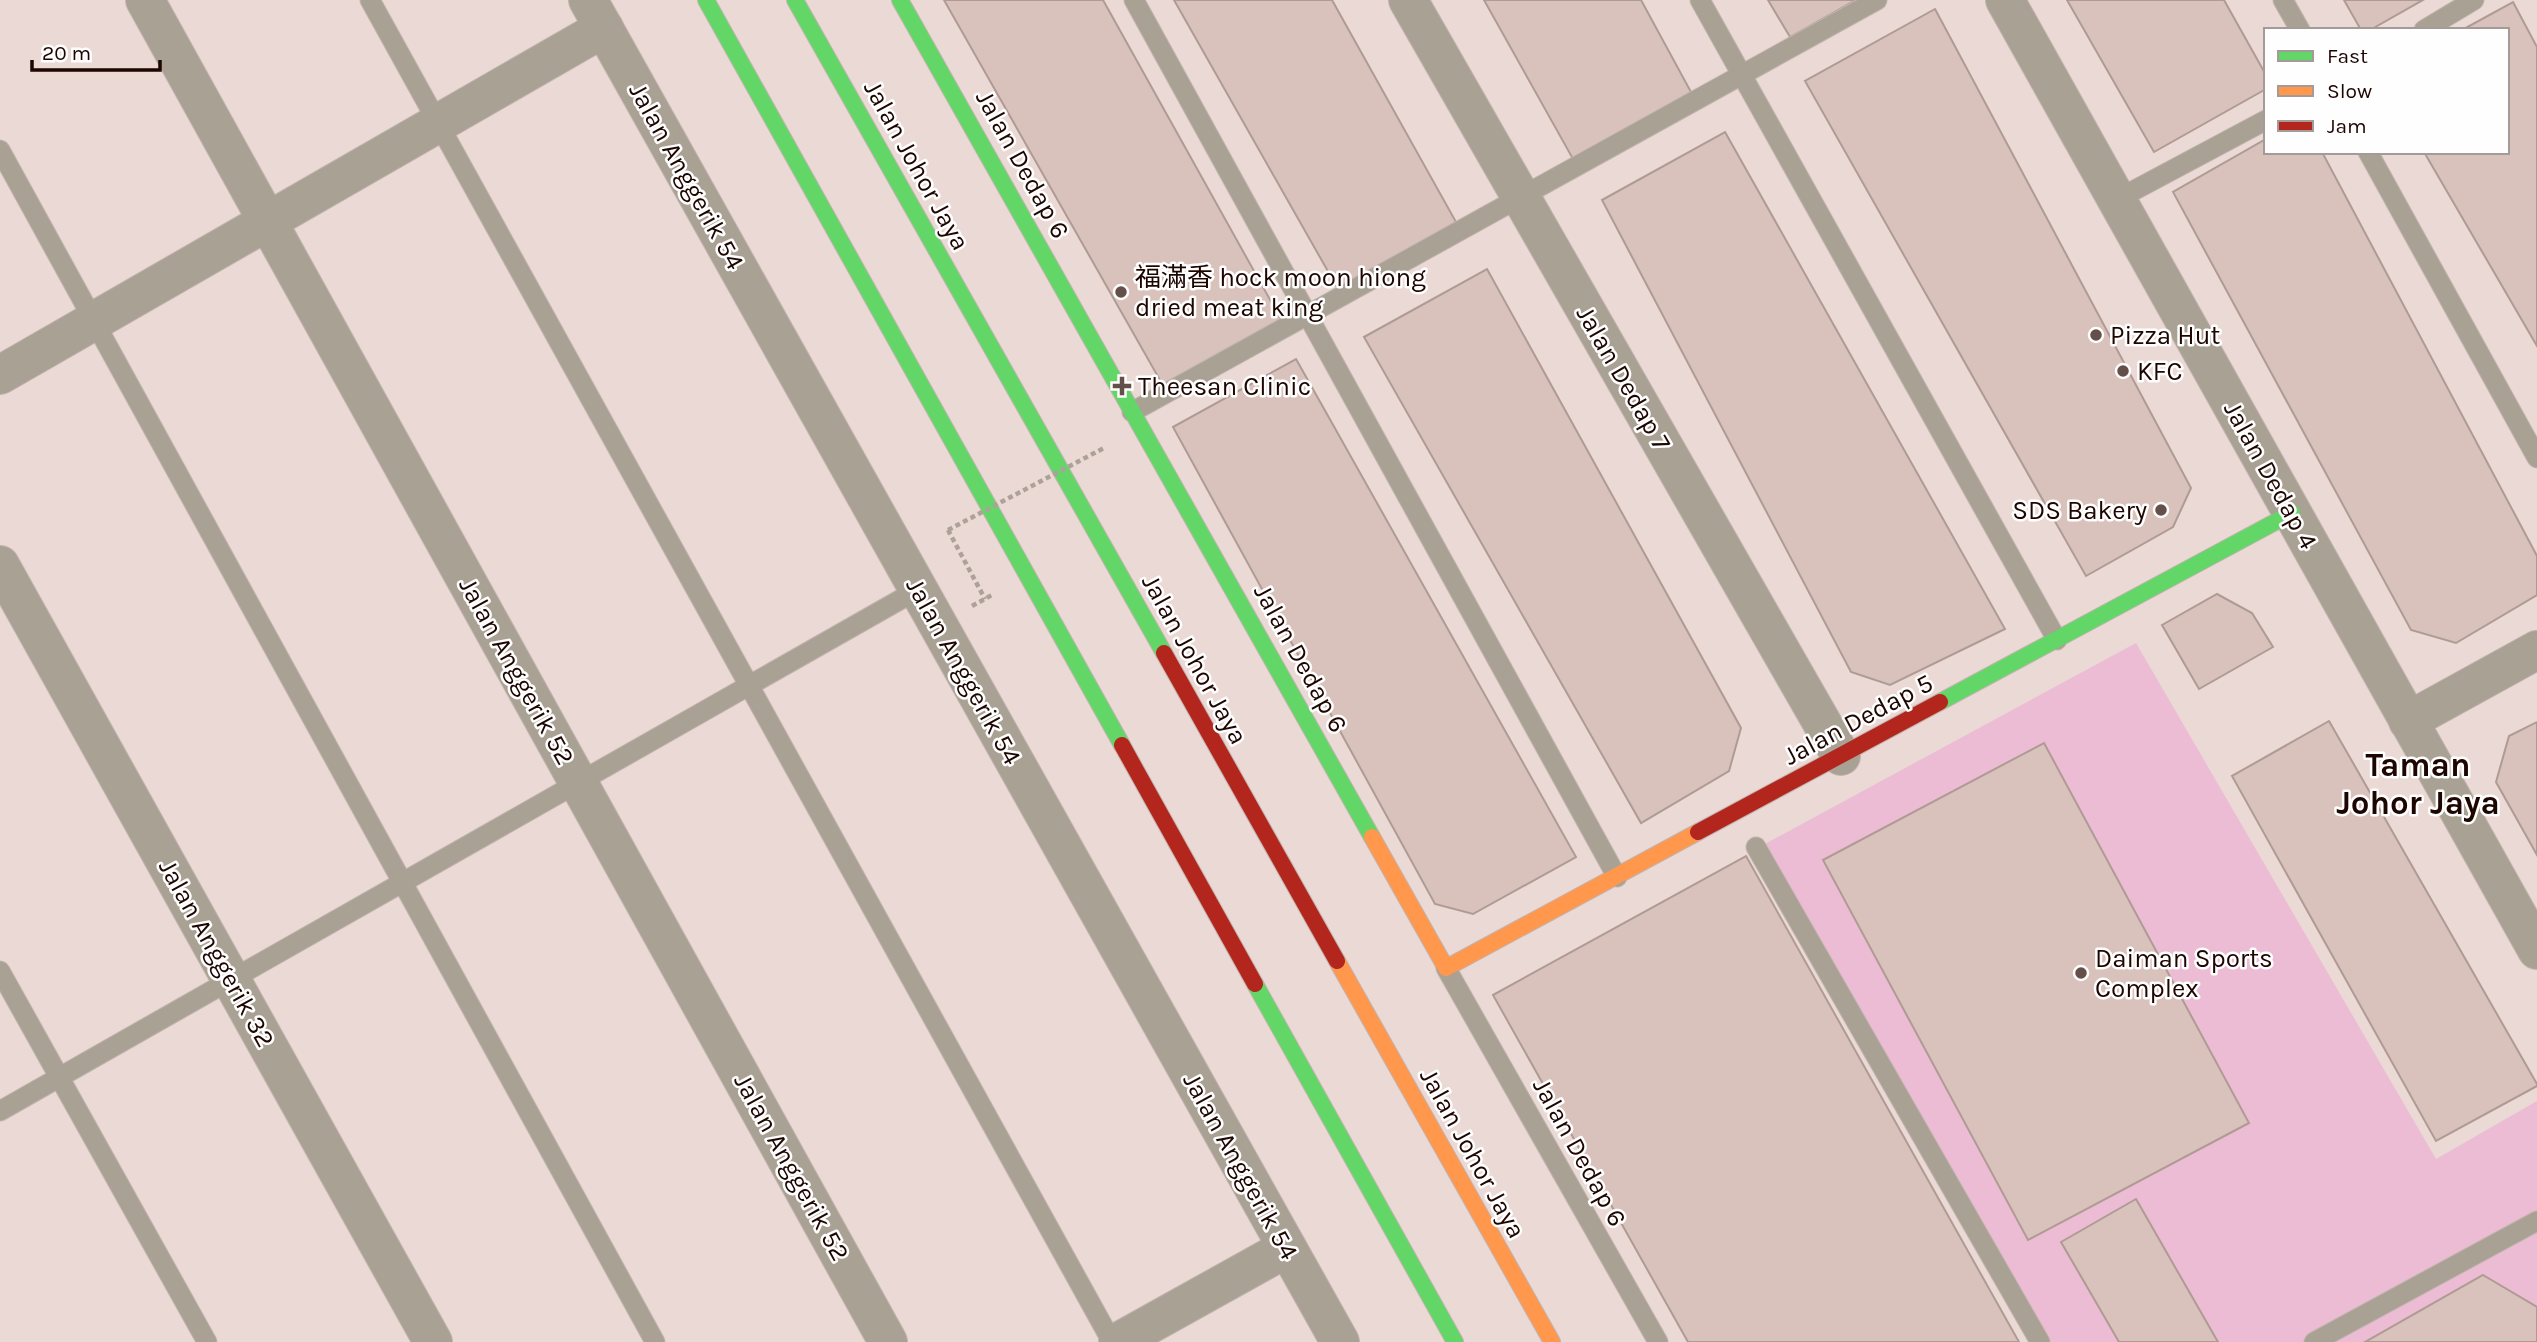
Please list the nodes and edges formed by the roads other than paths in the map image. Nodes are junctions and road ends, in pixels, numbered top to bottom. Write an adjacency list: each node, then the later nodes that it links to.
1 (145, 0): 23 (street, Jalan Anggerik 52)
2 (370, 0): 18 (lane)
3 (706, 0): 56 (main road)
4 (795, 0): 57 (main road, Jalan Johor Jaya)
5 (900, 0): 27 (main road, Jalan Dedap 6)
6 (1134, 0): 24 (lane)
7 (1408, 0): 21 (street, Jalan Dedap 7)
8 (1700, 0): 16 (lane)
9 (1877, 0): 16 (lane)
10 (2005, 0): 22 (street, Jalan Dedap 4)
11 (2283, 0): 14 (lane)
12 (2474, 0): 15 (lane)
13 (596, 14): 18 (street); 31 (street, Jalan Anggerik 54)
14 (2299, 28)
15 (2427, 28)
16 (1741, 75): 21 (lane); 32 (lane)
17 (2264, 121): 22 (lane)
18 (438, 124): 23 (street); 34 (lane)
19 (0, 150): 25 (lane)
20 (2369, 154): 28 (lane)
21 (1521, 197): 24 (lane); 36 (street, Jalan Dedap 7)
22 (2116, 200): 29 (street, Jalan Dedap 4)
23 (268, 221): 25 (street); 37 (street, Jalan Anggerik 52)
24 (1308, 315): 27 (lane); 39 (lane)
25 (94, 321): 26 (street); 40 (lane)
26 (0, 375)
27 (1132, 412): 42 (main road, Jalan Dedap 6)
28 (2537, 458)
29 (2292, 513): 32 (main road, Jalan Dedap 5); 35 (street, Jalan Dedap 4)
30 (0, 565): 44 (street, Jalan Anggerik 32)
31 (919, 589): 34 (lane); 48 (street, Jalan Anggerik 54)
32 (2057, 640): 36 (main road, Jalan Dedap 5)
33 (2537, 650): 35 (street)
34 (749, 685): 37 (lane); 53 (lane)
35 (2408, 721): 41 (street, Jalan Dedap 4)
36 (1841, 756): 39 (main road, Jalan Dedap 5)
37 (579, 783): 40 (lane); 52 (street, Jalan Anggerik 52)
38 (1756, 847): 59 (lane)
39 (1617, 877): 42 (main road, Jalan Dedap 5)
40 (403, 882): 44 (lane); 51 (lane)
41 (2537, 950)
42 (1447, 968): 58 (lane, Jalan Dedap 6)
43 (0, 971): 45 (lane)
44 (231, 980): 45 (lane); 50 (street, Jalan Anggerik 32)
45 (60, 1077): 46 (lane); 49 (lane)
46 (0, 1111)
47 (2537, 1221): 60 (lane)
48 (1287, 1248): 54 (street); 55 (street, Jalan Anggerik 54)
49 (207, 1342)
50 (433, 1342)
51 (655, 1342)
52 (888, 1342)
53 (1112, 1342)
54 (1118, 1342)
55 (1340, 1342)
56 (1455, 1342)
57 (1552, 1342)
58 (1658, 1342)
59 (2040, 1342)
60 (2314, 1342)

